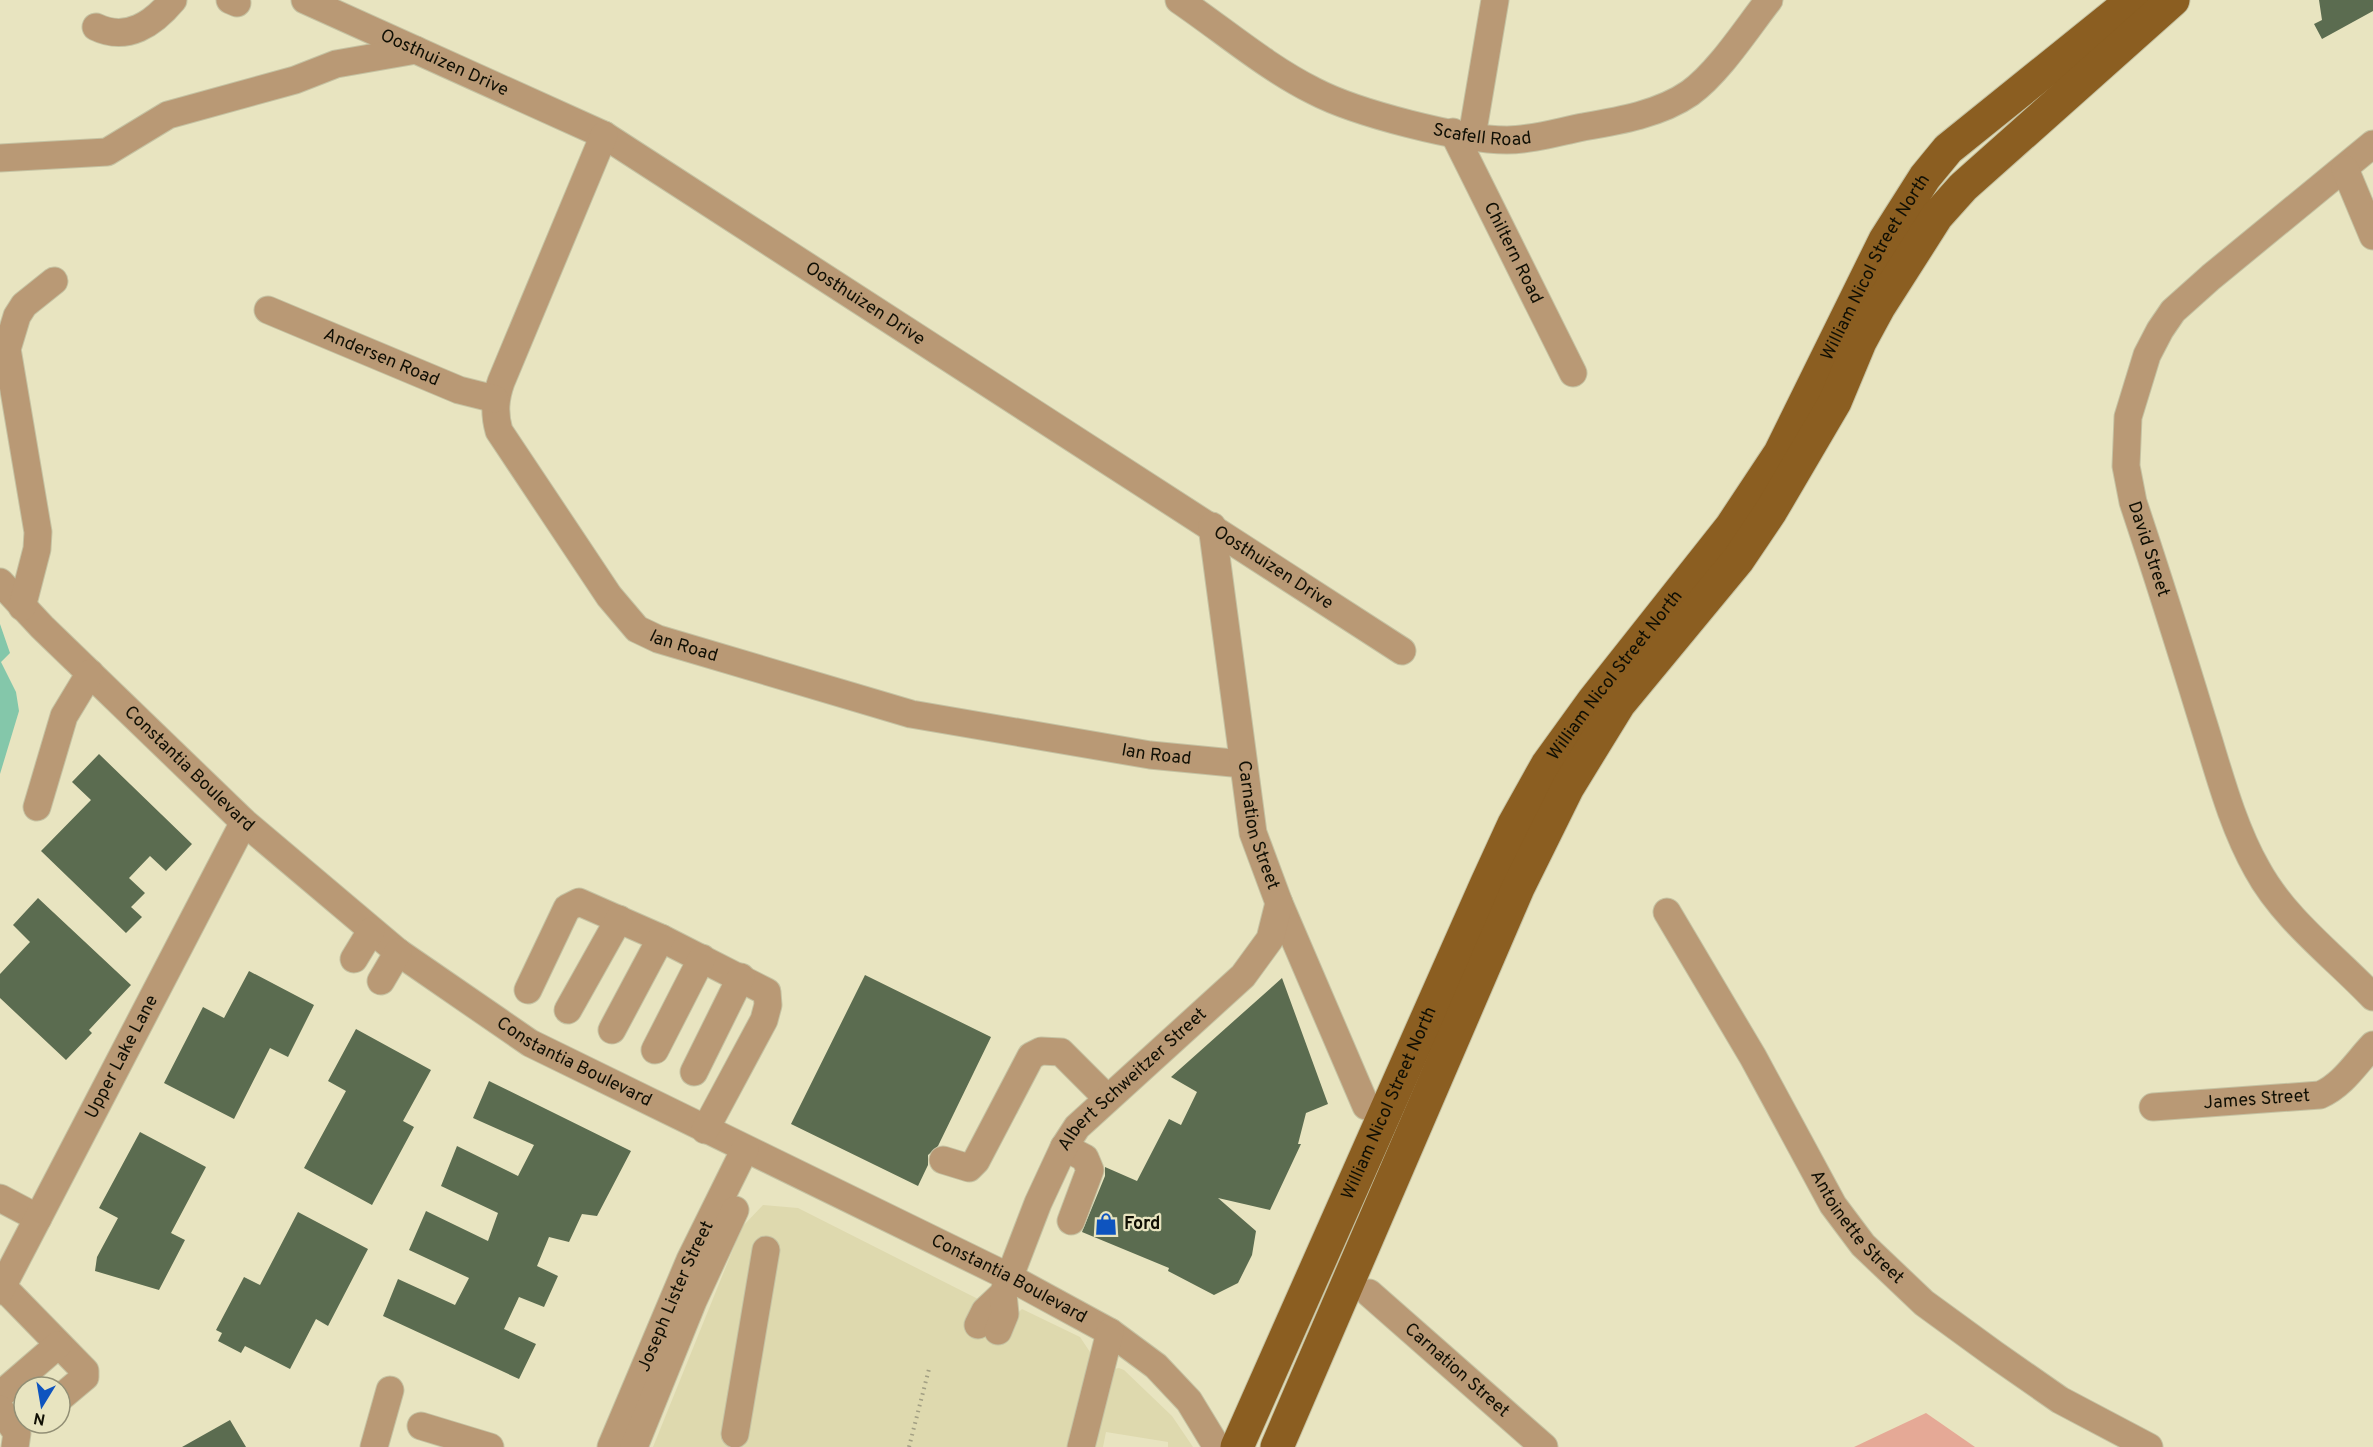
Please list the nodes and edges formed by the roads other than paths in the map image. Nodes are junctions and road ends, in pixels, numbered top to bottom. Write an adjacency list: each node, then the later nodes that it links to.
1 (173, 0): 8 (street)
2 (306, 0): 9 (street, Oosthuizen Drive)
3 (1179, 0): 10 (street, Scafell Road)
4 (1496, 0): 10 (street)
5 (1769, 0): 10 (street, Scafell Road)
6 (2133, 0): 69 (main road, William Nicol Street North)
7 (2173, 0): 75 (main road, William Nicol Street North)
8 (96, 27)
9 (416, 50): 11 (street, Oosthuizen Drive); 13 (street)
10 (1462, 134): 18 (street, Chiltern Road)
11 (604, 135): 19 (street, Ian Road); 20 (street, Oosthuizen Drive)
12 (2373, 144): 14 (street, David Street)
13 (0, 158)
14 (2344, 169): 15 (street); 39 (street, David Street)
15 (2373, 236)
16 (54, 281): 22 (street)
17 (268, 310): 19 (street, Andersen Road)
18 (1573, 373)
19 (495, 399): 25 (street, Ian Road)
20 (1212, 526): 23 (street, Oosthuizen Drive); 25 (street, Carnation Street)
21 (0, 582): 22 (street, Constantia Boulevard)
22 (22, 606): 24 (street, Constantia Boulevard)
23 (1402, 651)
24 (90, 673): 26 (street); 27 (street, Constantia Boulevard)
25 (1243, 764): 28 (street, Carnation Street)
26 (37, 807)
27 (244, 822): 31 (street, Constantia Boulevard); 53 (street, Upper Lake Lane)
28 (1279, 903): 45 (street, Albert Schweitzer Street); 46 (street, Carnation Street)
29 (1667, 912): 77 (street, Antoinette Street)
30 (619, 919): 32 (street); 38 (street); 40 (street)
31 (371, 930): 33 (street, Constantia Boulevard); 35 (street)
32 (661, 938): 34 (street); 41 (street)
33 (398, 952): 37 (street); 48 (street, Constantia Boulevard)
34 (702, 958): 36 (street); 43 (street)
35 (354, 959)
36 (741, 977): 44 (street); 48 (street)
37 (381, 981)
38 (528, 990)
39 (2373, 997)
40 (568, 1010)
41 (612, 1030)
42 (2373, 1045): 47 (street, James Street)
43 (654, 1050)
44 (694, 1072)
45 (1107, 1098): 49 (street, Albert Schweitzer Street); 51 (street)
46 (1366, 1106)
47 (2153, 1107)
48 (705, 1130): 50 (street, Constantia Boulevard)
49 (1064, 1147): 54 (street); 56 (street, Albert Schweitzer Street)
50 (752, 1153): 56 (street, Constantia Boulevard); 72 (street, Joseph Lister Street); 73 (street, Joseph Lister Street)
51 (943, 1160)
52 (0, 1198): 53 (street)
53 (38, 1218): 57 (street, Upper Lake Lane)
54 (1071, 1221)
55 (766, 1250): 68 (street)
56 (1006, 1285): 59 (street, Albert Schweitzer Street); 60 (street, Constantia Boulevard)
57 (1, 1288): 61 (street)
58 (1369, 1293): 76 (street, Carnation Street)
59 (988, 1328)
60 (1110, 1332): 69 (street, Constantia Boulevard); 74 (street)
61 (58, 1345): 62 (street); 64 (street)
62 (72, 1387)
63 (390, 1390): 70 (street)
64 (0, 1395)
65 (0, 1409): 66 (street)
66 (12, 1424)
67 (422, 1426): 71 (street)
68 (735, 1434)
69 (1223, 1444)
70 (374, 1447)
71 (490, 1447)
72 (611, 1447)
73 (634, 1447)
74 (1081, 1447)
75 (1277, 1447)
76 (1544, 1447)
77 (2149, 1447)

